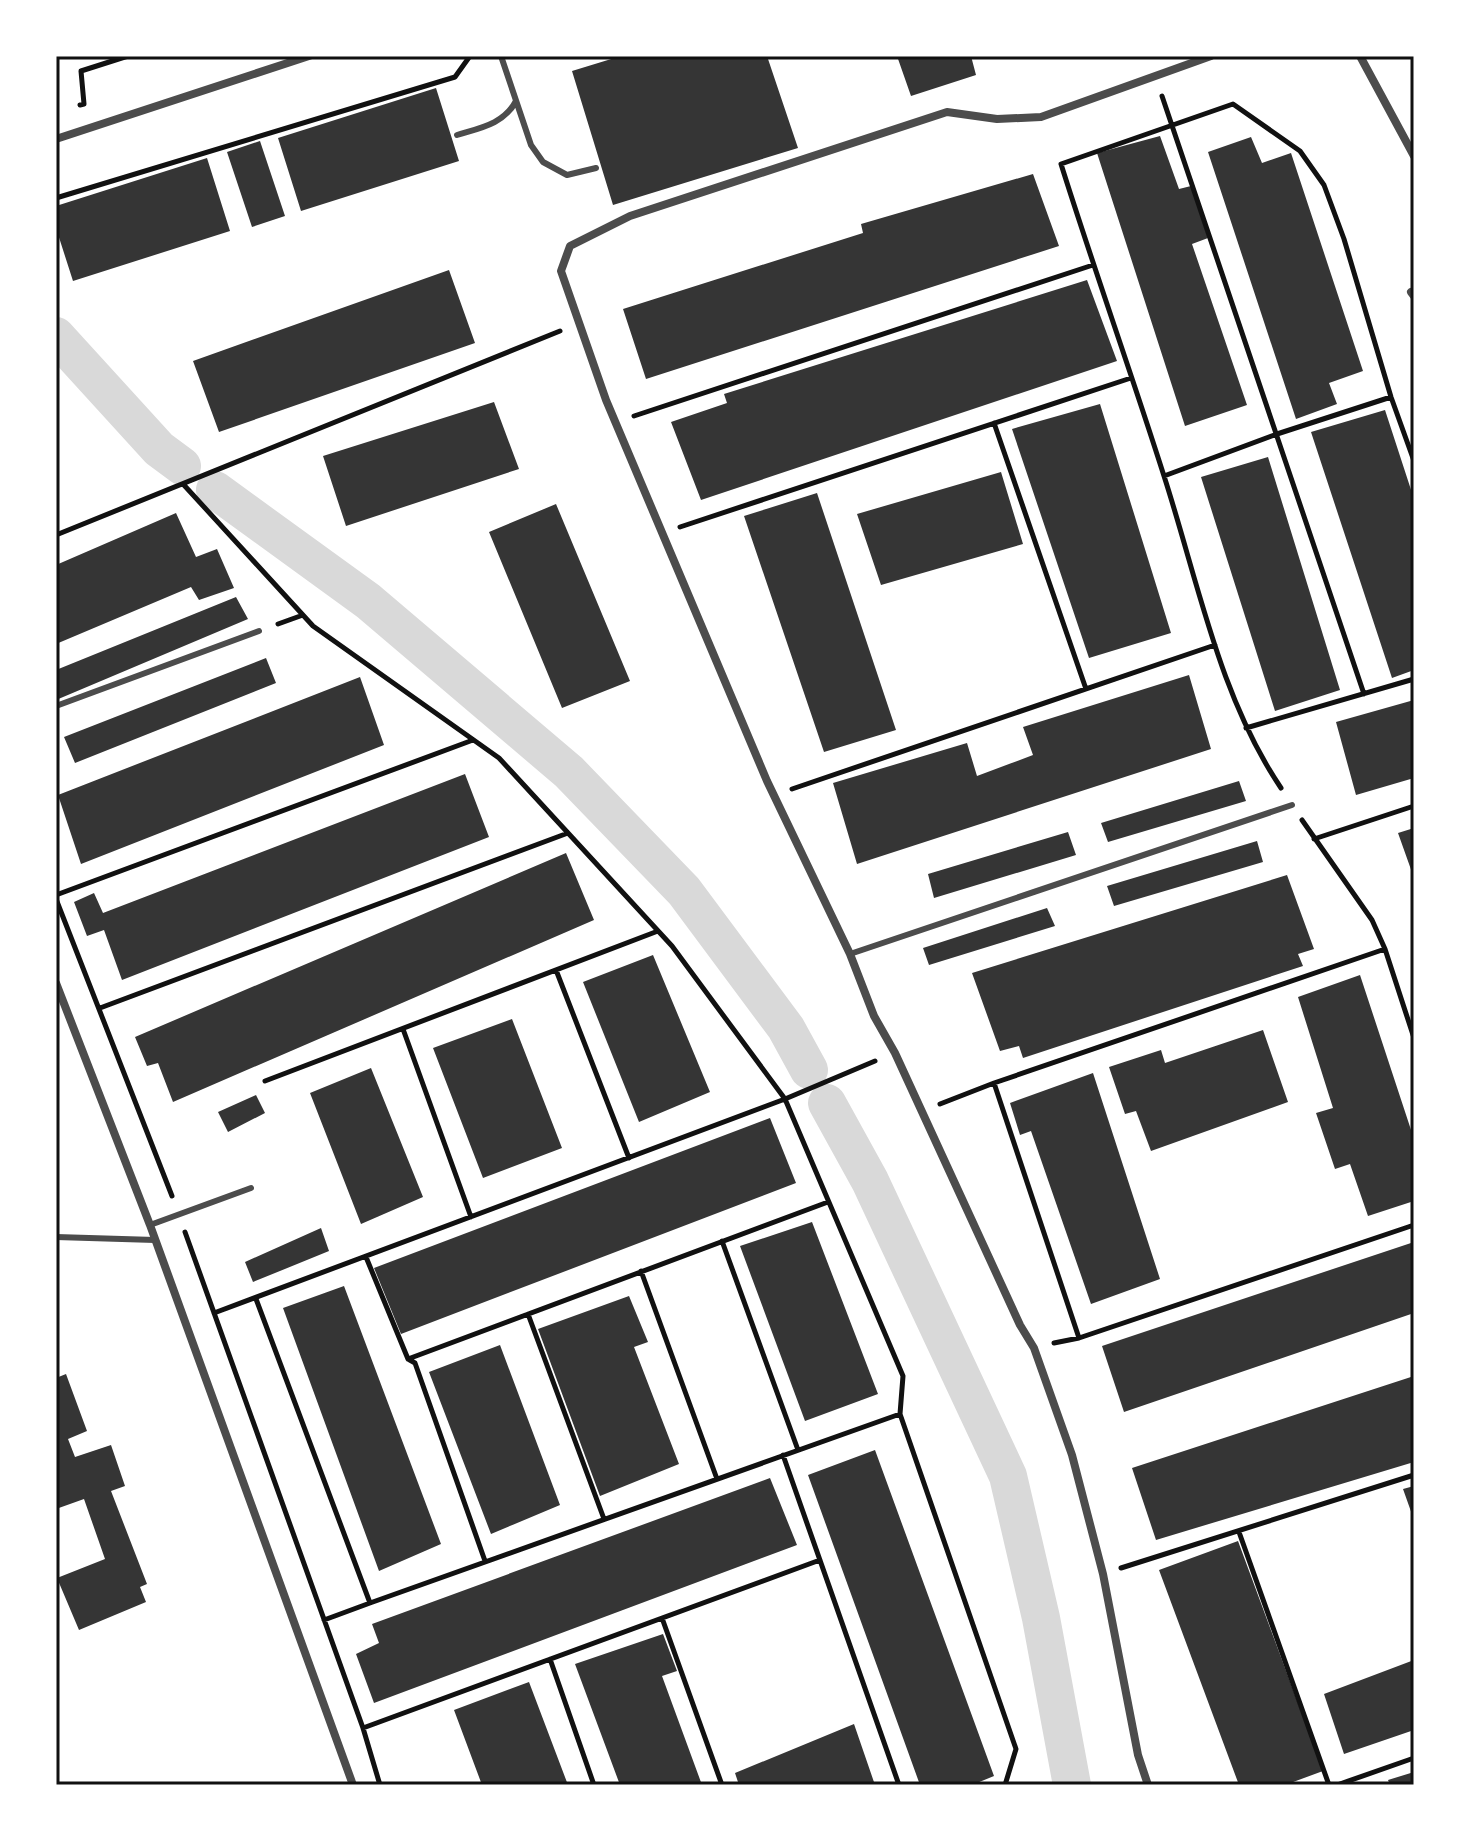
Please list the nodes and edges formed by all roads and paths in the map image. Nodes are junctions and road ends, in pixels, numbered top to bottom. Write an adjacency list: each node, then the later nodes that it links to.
1 (128, 56): 9 (path)
2 (309, 56): 12 (street)
3 (470, 56): 15 (path)
4 (501, 56): 8 (lane)
5 (1211, 56): 7 (street)
6 (1360, 56): 13 (street)
7 (1155, 76): 10 (path); 17 (street)
8 (516, 101): 11 (lane); 14 (lane)
9 (70, 109)
10 (1173, 127): 16 (path); 19 (path); 22 (path)
11 (457, 135)
12 (56, 139)
13 (1414, 156)
14 (596, 168)
15 (56, 198)
16 (1093, 265): 18 (path); 20 (path)
17 (579, 323): 20 (street); 25 (path)
18 (1131, 378): 21 (path); 24 (path)
19 (1391, 397): 22 (path); 23 (path)
20 (615, 422): 26 (street)
21 (994, 423): 26 (path); 31 (path)
22 (1277, 434): 24 (path); 32 (path)
23 (1414, 461)
24 (1164, 476): 29 (path)
25 (183, 484): 27 (path); 35 (path)
26 (662, 533): 36 (street)
27 (56, 535)
28 (259, 631): 33 (lane)
29 (1215, 645): 31 (path); 34 (path)
30 (1414, 679): 32 (path)
31 (1086, 689): 36 (path)
32 (1364, 694): 34 (path)
33 (56, 706)
34 (1246, 728): 37 (path)
35 (474, 740): 39 (path); 41 (path)
36 (774, 795): 44 (street)
37 (1292, 805): 40 (path); 44 (lane)
38 (1414, 806): 40 (path)
39 (568, 833): 42 (path); 47 (path)
40 (1314, 839): 43 (path)
41 (56, 897): 47 (path)
42 (658, 931): 45 (path); 53 (path)
43 (1385, 949): 49 (path); 52 (path)
44 (850, 954): 50 (street)
45 (556, 970): 48 (path); 55 (path)
46 (56, 983): 60 (street)
47 (100, 1008): 58 (path)
48 (403, 1029): 51 (path); 59 (path)
49 (1414, 1038)
50 (895, 1053): 53 (path); 54 (street)
51 (265, 1081)
52 (994, 1083): 54 (path); 70 (path)
53 (785, 1099): 55 (path); 57 (path)
54 (920, 1112): 71 (street)
55 (629, 1158): 59 (path)
56 (251, 1188): 58 (lane)
57 (828, 1202): 64 (path); 73 (path)
58 (179, 1216): 60 (lane); 68 (path)
59 (471, 1217): 65 (path)
60 (150, 1225): 63 (street)
61 (1414, 1225): 70 (path)
62 (56, 1237): 63 (lane)
63 (155, 1240): 89 (street)
64 (722, 1241): 66 (path); 74 (path)
65 (366, 1257): 67 (path); 72 (path)
66 (641, 1271): 69 (path); 77 (path)
67 (256, 1299): 68 (path); 83 (path)
68 (214, 1313): 85 (path)
69 (528, 1314): 72 (path); 78 (path)
70 (1079, 1338): 71 (path)
71 (1034, 1348): 82 (street)
72 (408, 1359): 81 (path)
73 (900, 1414): 74 (path); 94 (path)
74 (798, 1450): 75 (path)
75 (783, 1455): 77 (path); 80 (path)
76 (1414, 1475): 79 (path)
77 (717, 1479): 78 (path)
78 (604, 1519): 81 (path)
79 (1239, 1532): 82 (path); 96 (path)
80 (820, 1560): 84 (path); 93 (path)
81 (485, 1561): 83 (path)
82 (1103, 1574): 95 (street)
83 (370, 1603): 85 (path)
84 (662, 1618): 86 (path); 92 (path)
85 (324, 1620): 87 (path)
86 (550, 1659): 87 (path); 91 (path)
87 (363, 1728): 90 (path)
88 (1414, 1758): 97 (path)
89 (353, 1785)
90 (380, 1785)
91 (594, 1785)
92 (722, 1785)
93 (899, 1785)
94 (1005, 1785)
95 (1148, 1785)
96 (1329, 1785)
97 (1337, 1785)

